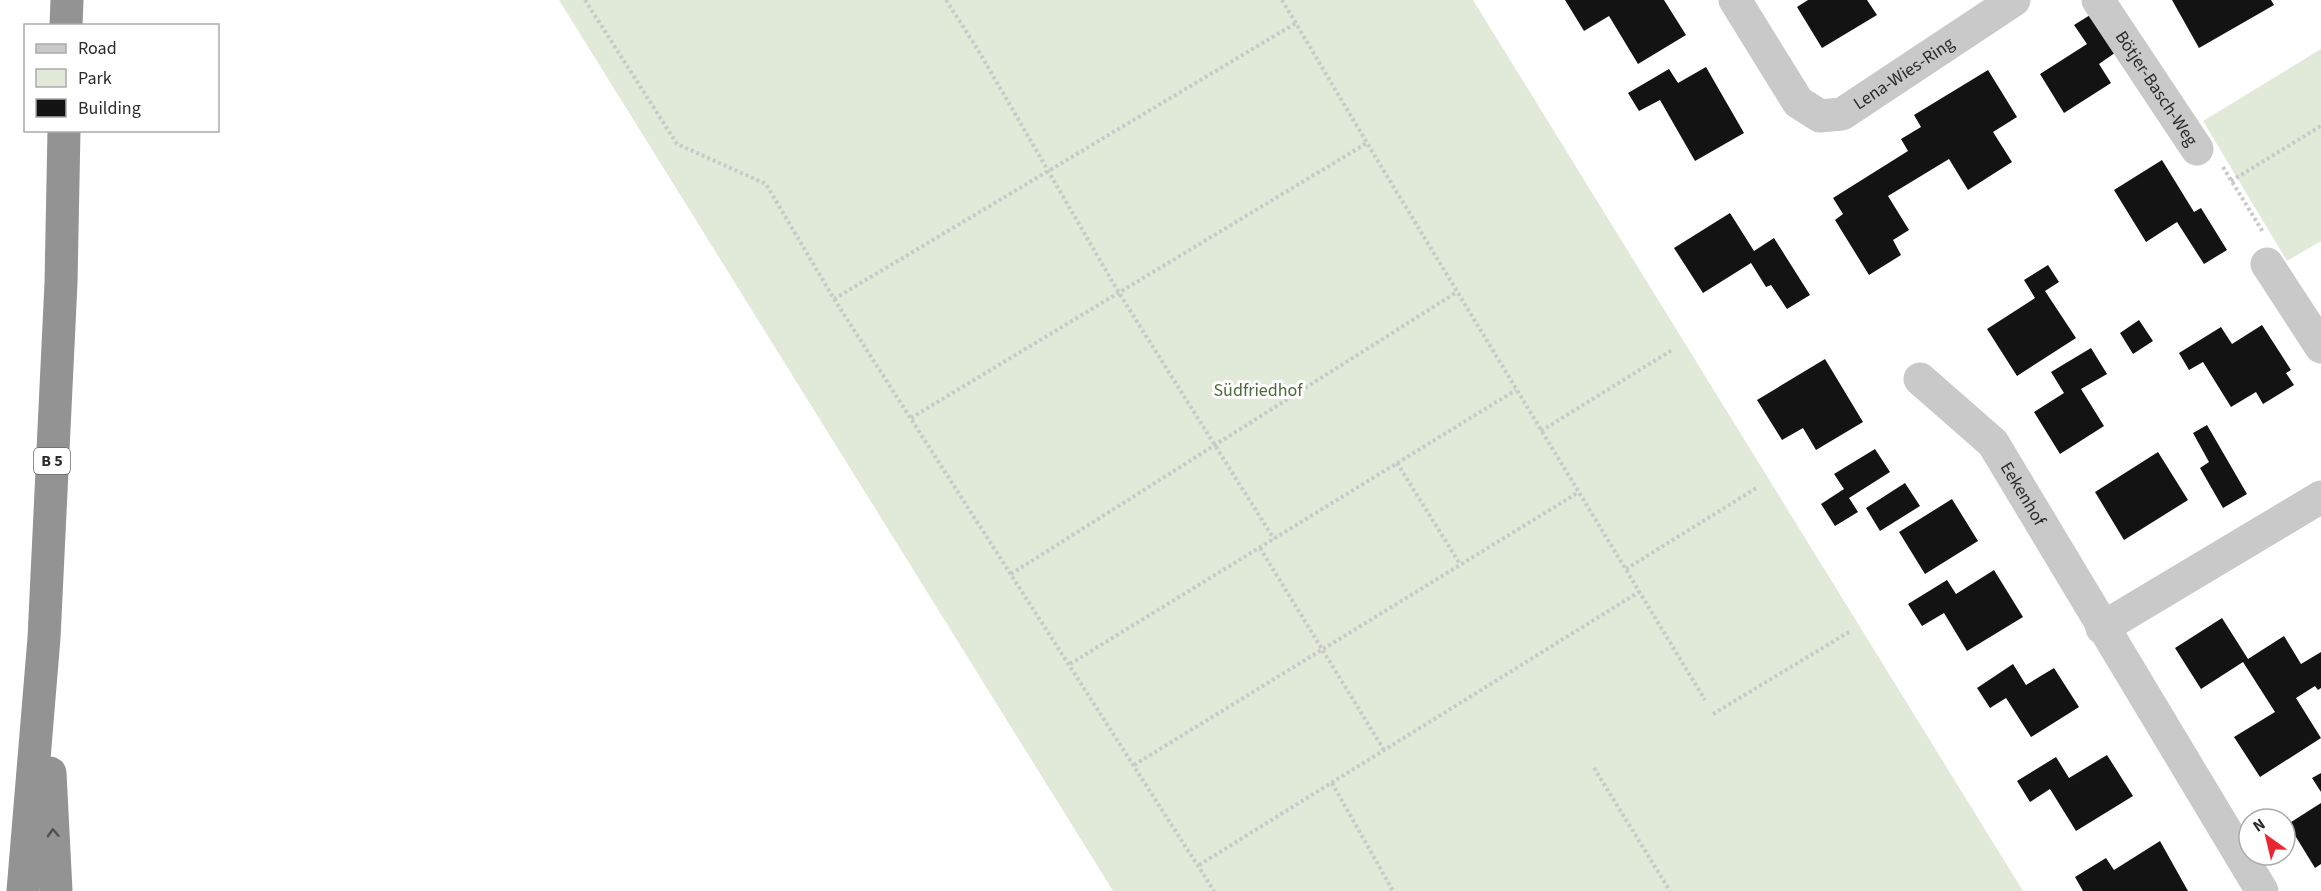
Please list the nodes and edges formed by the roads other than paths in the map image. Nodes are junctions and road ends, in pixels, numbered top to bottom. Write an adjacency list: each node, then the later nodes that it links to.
1 (66, 0): 5 (highway)
2 (1735, 0): 3 (street, Lena-Wies-Ring)
3 (2014, 0)
4 (2098, 0): 7 (street, Bötjer-Basch-Weg)
5 (66, 24)
6 (64, 132): 13 (highway, B 5)
7 (2197, 149)
8 (2267, 264): 9 (street)
9 (2321, 347)
10 (1920, 378): 12 (street, Eekenhof)
11 (2321, 498): 12 (street)
12 (2103, 628): 16 (street, Eekenhof)
13 (44, 638): 14 (highway, B 5); 15 (highway, one-way to 13)
14 (23, 891)
15 (56, 891)
16 (2262, 891)

